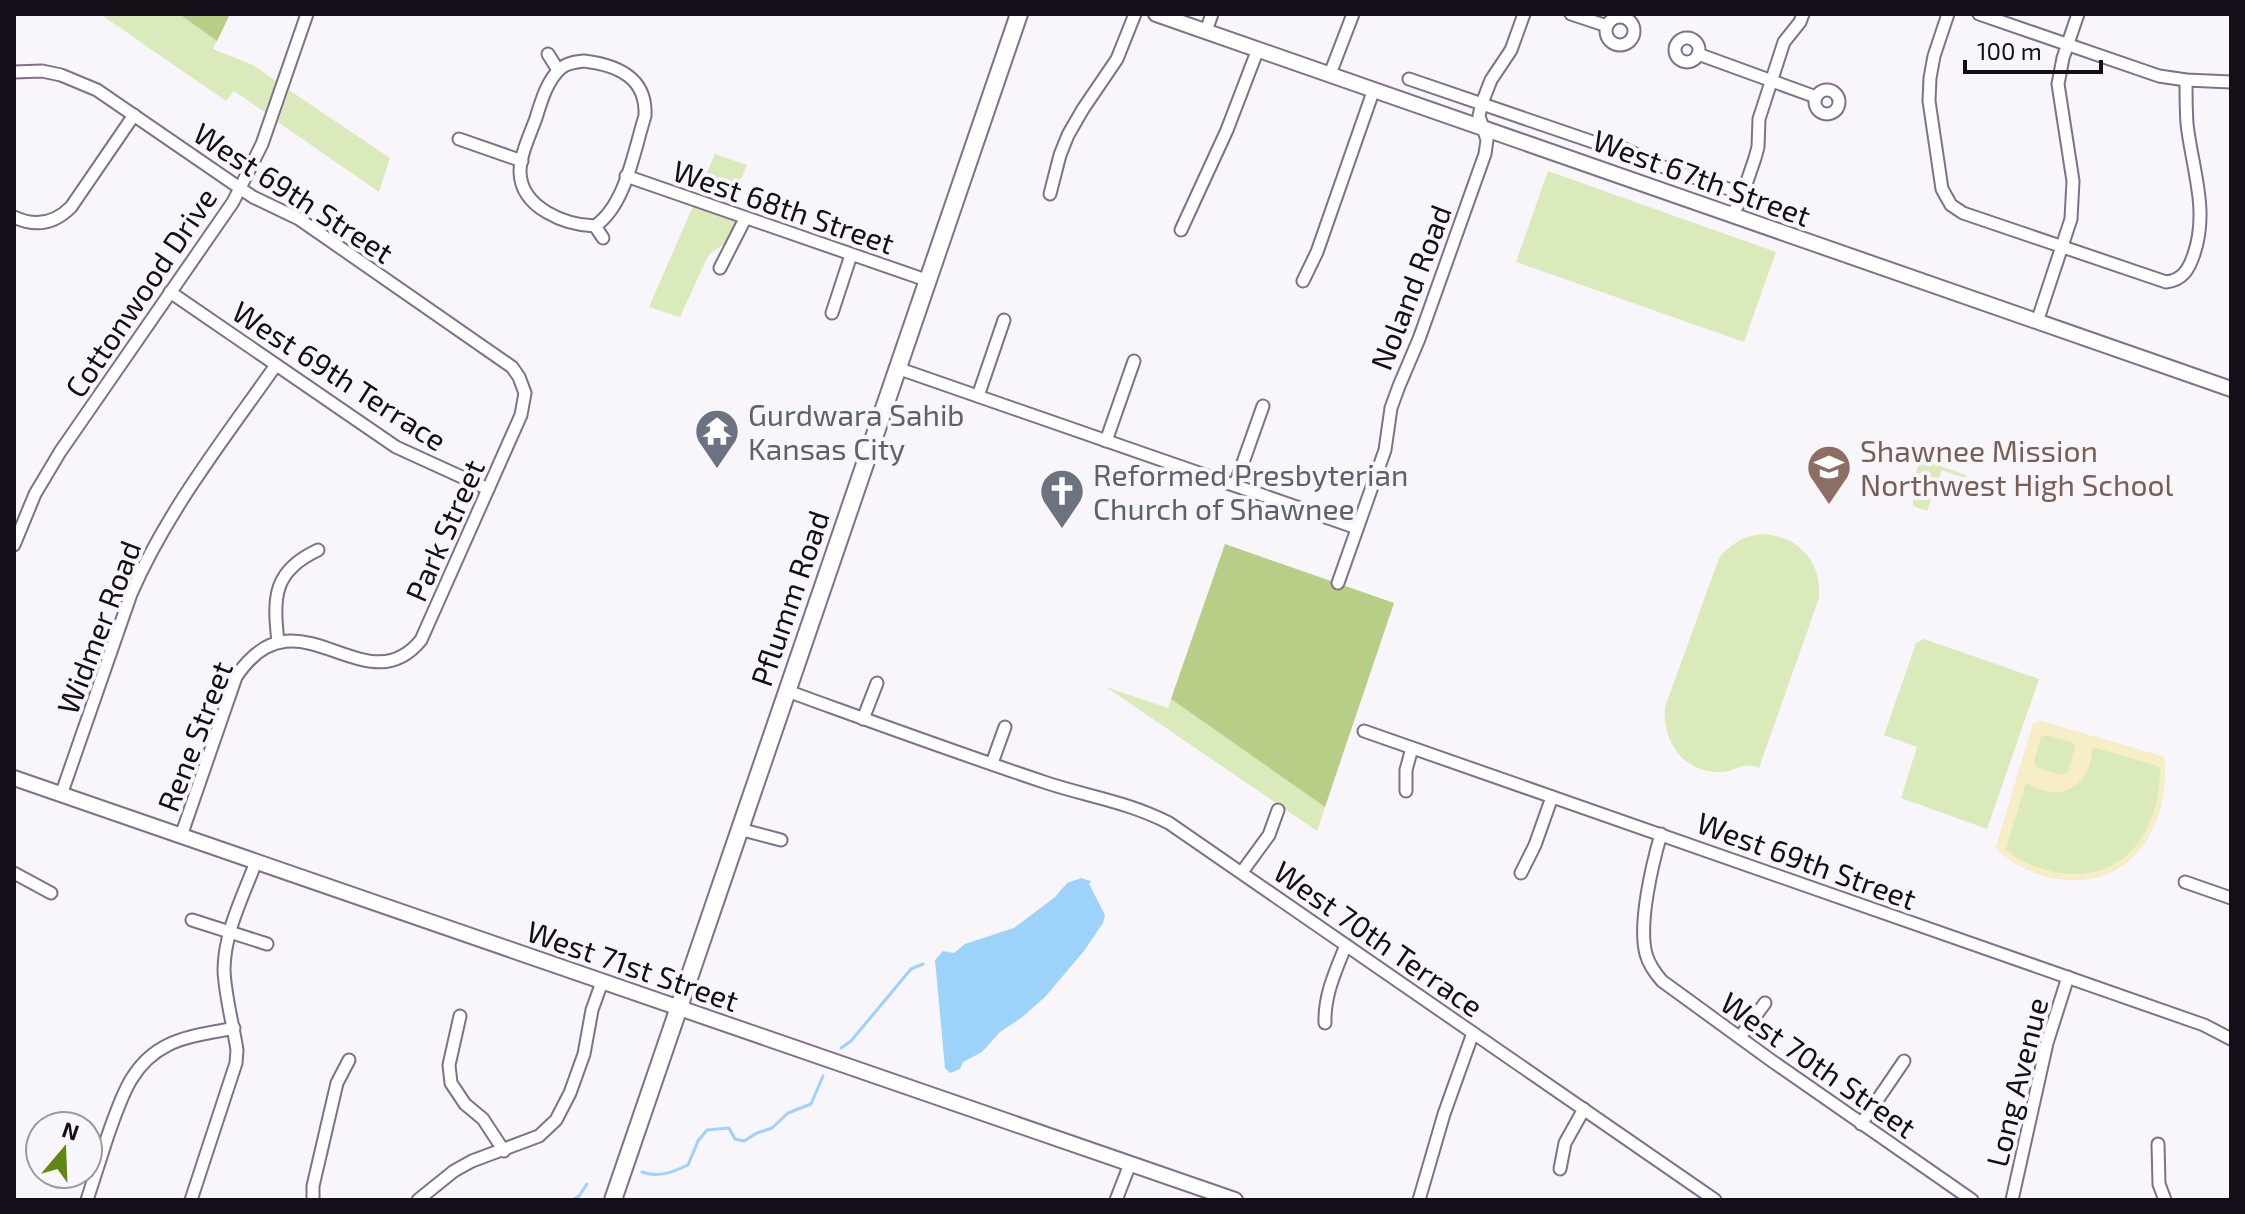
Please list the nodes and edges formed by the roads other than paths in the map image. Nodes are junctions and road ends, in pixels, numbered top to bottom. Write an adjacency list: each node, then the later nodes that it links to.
1 (307, 14): 34 (street, Cottonwood Drive)
2 (1019, 14): 46 (main road, Pflumm Road)
3 (1135, 14): 35 (street)
4 (1156, 14): 14 (street, West 67th Street)
5 (1212, 14): 14 (street)
6 (1353, 14): 21 (street)
7 (1524, 14): 28 (street, Noland Road)
8 (1571, 14): 13 (street)
9 (1803, 14): 24 (street)
10 (1948, 14): 43 (street)
11 (1979, 14): 15 (street)
12 (2078, 14): 15 (street)
13 (1607, 26)
14 (1206, 31): 16 (street, West 67th Street)
15 (2068, 45): 23 (street); 43 (street)
16 (1258, 49): 21 (street, West 67th Street); 41 (street)
17 (548, 54): 19 (street)
18 (1698, 54): 24 (street)
19 (558, 70): 32 (street); 33 (street)
20 (14, 72): 29 (street, West 69th Street)
21 (1330, 74): 26 (street, West 67th Street)
22 (1409, 79): 28 (street, West 67th Street)
23 (2186, 80): 25 (street); 43 (street)
24 (1771, 81): 27 (street); 36 (street)
25 (2231, 82)
26 (1374, 89): 30 (street, West 67th Street); 47 (street)
27 (1816, 97)
28 (1482, 103): 30 (street, Noland Road); 36 (street, West 67th Street)
29 (134, 115): 34 (street, West 69th Street); 38 (street)
30 (1483, 127): 37 (street, West 67th Street); 62 (street, Noland Road)
31 (459, 139): 32 (street)
32 (522, 161): 40 (street)
33 (626, 176): 39 (street, West 68th Street); 40 (street)
34 (240, 188): 48 (street, Cottonwood Drive); 56 (street, West 69th Street)
35 (1050, 194)
36 (1743, 194): 37 (street)
37 (1732, 214): 51 (street, West 67th Street)
38 (14, 217)
39 (745, 219): 44 (street, West 68th Street); 45 (street)
40 (595, 226): 42 (street)
41 (1181, 230)
42 (603, 238)
43 (2063, 248): 51 (street)
44 (851, 255): 46 (street, West 68th Street); 49 (street)
45 (720, 268)
46 (926, 280): 54 (main road, Pflumm Road)
47 (1303, 281)
48 (170, 292): 53 (street, West 69th Terrace); 63 (street, Cottonwood Drive)
49 (832, 313)
50 (1004, 320): 57 (street)
51 (2037, 322): 55 (street, West 67th Street)
52 (1134, 361): 59 (street)
53 (276, 365): 61 (street, West 69th Terrace); 76 (street, Widmer Road)
54 (897, 368): 57 (street); 68 (main road, Pflumm Road)
55 (2231, 389)
56 (525, 393): 61 (street, Park Street)
57 (978, 396): 59 (street)
58 (1263, 406): 60 (street)
59 (1106, 441): 60 (street)
60 (1235, 485): 62 (street)
61 (488, 489): 66 (street, Park Street)
62 (1357, 528): 65 (street, Noland Road)
63 (14, 545)
64 (318, 550): 66 (street)
65 (1338, 583)
66 (278, 642): 81 (street, Rene Street)
67 (877, 683): 69 (street)
68 (787, 691): 69 (street, West 70th Terrace); 79 (main road, Pflumm Road)
69 (863, 719): 73 (street, West 70th Terrace)
70 (1005, 727): 73 (street)
71 (1364, 731): 72 (street, West 69th Street)
72 (1412, 748): 75 (street); 77 (street, West 69th Street)
73 (992, 763): 84 (street, West 70th Terrace)
74 (14, 778): 76 (street, West 71st Street)
75 (1406, 791)
76 (61, 795): 81 (street, West 71st Street)
77 (1552, 797): 80 (street, West 69th Street); 86 (street)
78 (1278, 810): 84 (street)
79 (739, 829): 82 (street); 97 (main road, Pflumm Road)
80 (1661, 834): 94 (street, West 69th Street); 102 (street, West 70th Street)
81 (181, 836): 83 (street, West 71st Street)
82 (781, 840)
83 (256, 862): 91 (street); 95 (street, West 71st Street)
84 (1242, 872): 93 (street, West 70th Terrace)
85 (14, 873): 88 (street)
86 (1521, 873)
87 (2185, 882): 89 (street)
88 (51, 893)
89 (2231, 898)
90 (192, 920): 91 (street)
91 (231, 933): 92 (street); 100 (street)
92 (267, 944)
93 (1346, 945): 99 (street); 101 (street, West 70th Terrace)
94 (2068, 977): 103 (street, West 69th Street); 122 (street, Long Avenue)
95 (602, 982): 97 (street, West 71st Street); 109 (street)
96 (1765, 1003): 102 (street)
97 (678, 1008): 110 (street, West 71st Street); 117 (main road, Pflumm Road)
98 (460, 1016): 109 (street)
99 (1325, 1023)
100 (234, 1028): 113 (street); 114 (street)
101 (1473, 1033): 106 (street, West 70th Terrace); 120 (street)
102 (1740, 1037): 107 (street, West 70th Street)
103 (2231, 1039)
104 (349, 1060): 115 (street)
105 (1904, 1061): 107 (street)
106 (1584, 1109): 111 (street); 112 (street, West 70th Terrace)
107 (1861, 1124): 121 (street, West 70th Street)
108 (2158, 1144): 123 (street)
109 (504, 1151): 116 (street)
110 (1130, 1164): 118 (street); 119 (street, West 71st Street)
111 (1560, 1169)
112 (1712, 1199)
113 (87, 1200)
114 (191, 1200)
115 (313, 1200)
116 (418, 1200)
117 (613, 1200)
118 (1116, 1200)
119 (1235, 1200)
120 (1419, 1200)
121 (1972, 1200)
122 (2012, 1200)
123 (2165, 1200)

